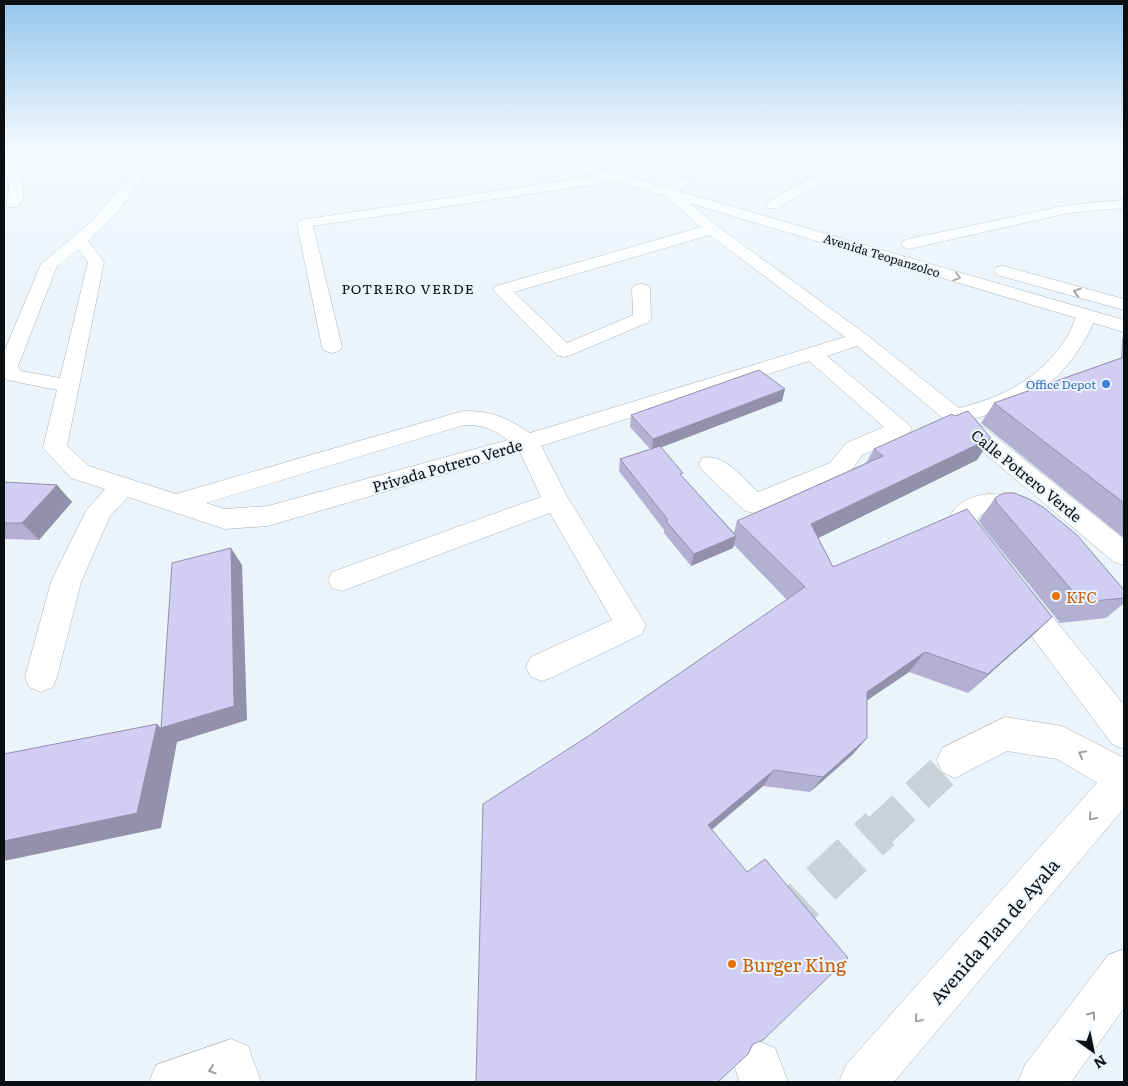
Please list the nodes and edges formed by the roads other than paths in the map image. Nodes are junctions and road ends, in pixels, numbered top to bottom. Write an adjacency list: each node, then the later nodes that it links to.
1 (14, 201): 8 (street)
2 (120, 201): 14 (street)
3 (459, 201): 25 (street)
4 (694, 201): 12 (street, Calle Potrero Verde)
5 (729, 201): 20 (street, Avenida Teopanzolco, one-way to 20)
6 (758, 201): 10 (street)
7 (780, 201): 10 (street)
8 (13, 204)
9 (1124, 204): 15 (street)
10 (773, 205): 11 (street)
11 (791, 210)
12 (712, 229): 19 (street); 24 (street, Calle Potrero Verde)
13 (890, 239): 15 (street, Avenida Teopanzolco)
14 (80, 241): 27 (street); 27 (street)
15 (909, 244): 16 (street, Avenida Teopanzolco)
16 (937, 252)
17 (993, 268): 18 (street)
18 (1050, 284): 20 (street); 21 (street, one-way to 18)
19 (642, 289)
20 (1040, 302): 22 (street, Avenida Teopanzolco)
21 (1124, 305)
22 (1086, 315): 23 (street, Avenida Teopanzolco); 28 (street)
23 (1124, 326)
24 (860, 339): 26 (street); 28 (street, Calle Potrero Verde)
25 (332, 347)
26 (813, 354): 29 (street, Privada Potrero Verde); 30 (street)
27 (68, 386): 31 (street, Privada Potrero Verde)
28 (955, 416): 35 (street, Calle Potrero Verde)
29 (527, 442): 32 (street); 33 (street, Privada Potrero Verde); 33 (street)
30 (711, 464)
31 (123, 486): 33 (street, Privada Potrero Verde); 38 (street)
32 (556, 502): 36 (street); 37 (street)
33 (175, 503)
34 (1047, 533): 39 (street)
35 (1124, 554)
36 (342, 580)
37 (542, 667)
38 (41, 677)
39 (1124, 732)
40 (955, 760): 41 (street, one-way to 40)
41 (1124, 779): 45 (street, Avenida Plan de Ayala, one-way to 45)
42 (1124, 971): 46 (street, one-way to 42)
43 (173, 1082): 44 (street, one-way to 43)
44 (237, 1082)
45 (863, 1082)
46 (1042, 1082)

